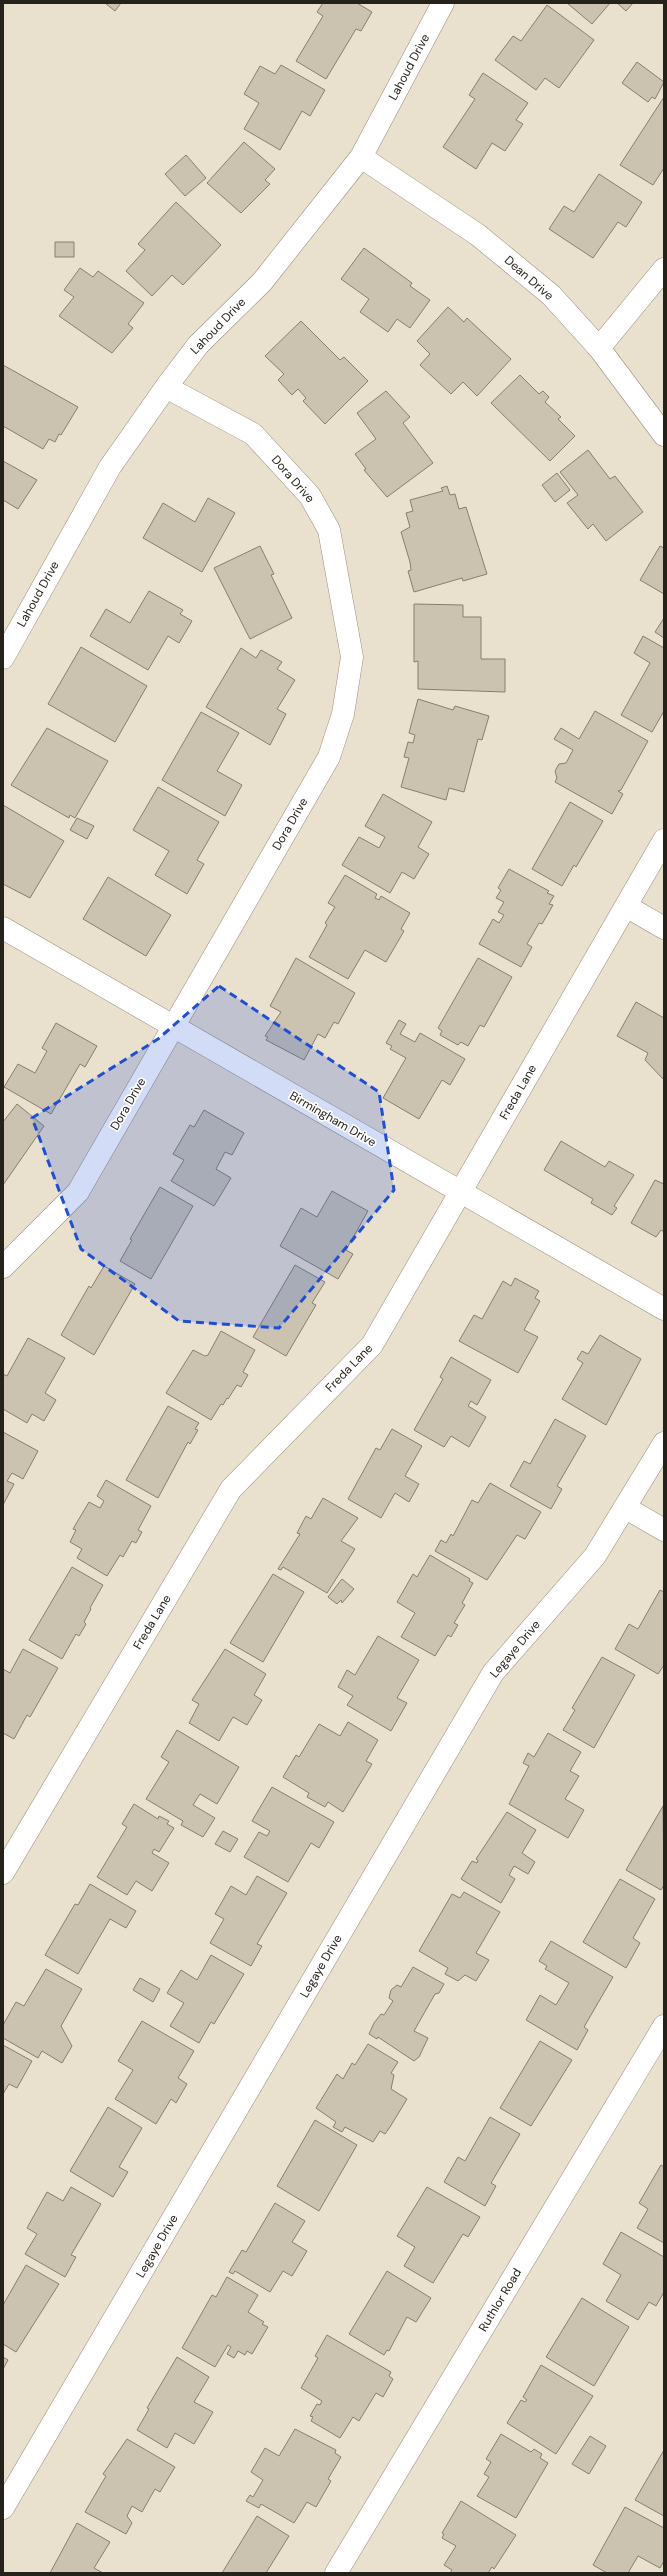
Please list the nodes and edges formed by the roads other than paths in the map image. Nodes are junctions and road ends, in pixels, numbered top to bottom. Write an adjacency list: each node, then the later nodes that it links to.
1 (443, 3): 2 (street, Lahoud Drive)
2 (361, 157): 4 (street, Dean Drive); 5 (street, Lahoud Drive)
3 (664, 269): 4 (street)
4 (599, 348): 6 (street, Dean Drive)
5 (166, 387): 7 (street, Lahoud Drive); 12 (street, Dora Drive)
6 (664, 434)
7 (3, 658)
8 (664, 840): 9 (street, Freda Lane)
9 (626, 906): 11 (street); 13 (street, Freda Lane)
10 (3, 928): 12 (street, Birmingham Drive)
11 (664, 928)
12 (173, 1027): 13 (street, Birmingham Drive); 14 (street, Dora Drive)
13 (461, 1192): 15 (street, Birmingham Drive); 19 (street, Freda Lane)
14 (3, 1267)
15 (664, 1309)
16 (664, 1443): 17 (street, Legaye Drive)
17 (626, 1508): 18 (street); 21 (street, Legaye Drive)
18 (664, 1530)
19 (3, 1873)
20 (664, 2026): 22 (street, Ruthlor Road)
21 (3, 2508)
22 (336, 2573)

